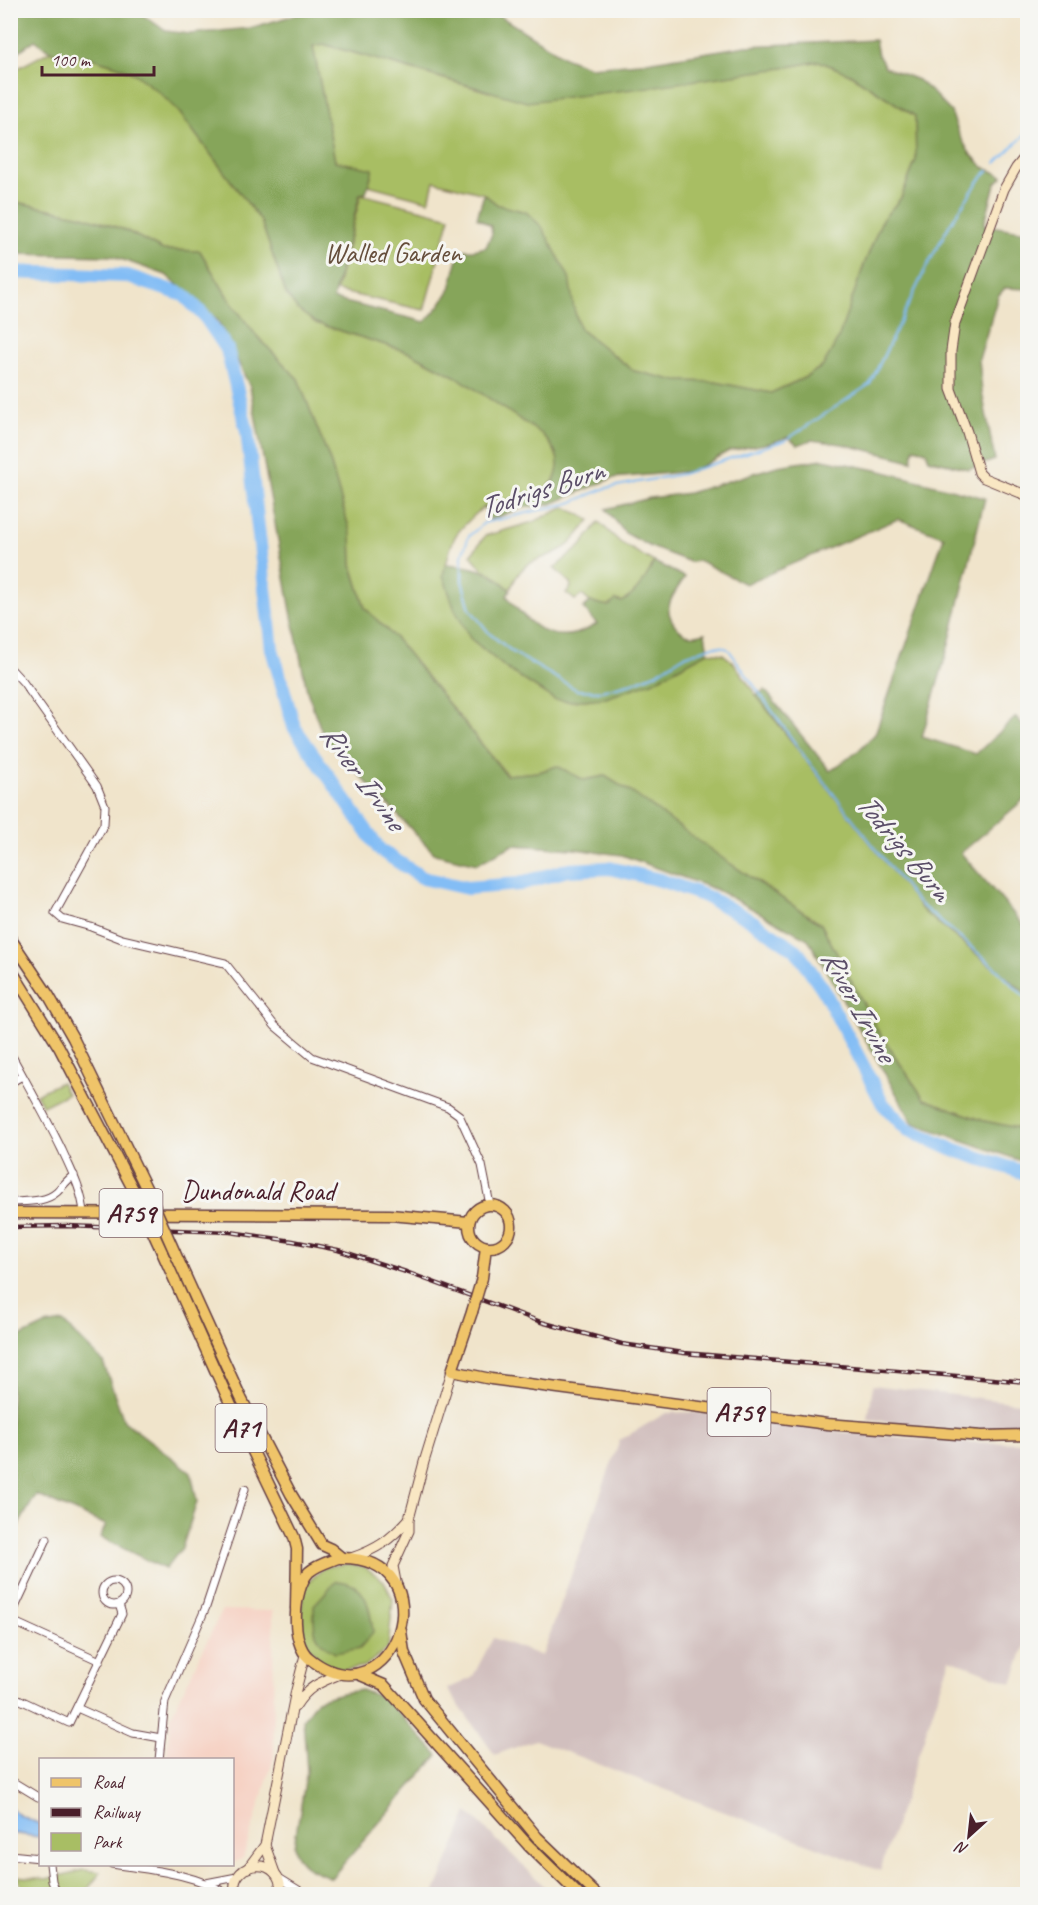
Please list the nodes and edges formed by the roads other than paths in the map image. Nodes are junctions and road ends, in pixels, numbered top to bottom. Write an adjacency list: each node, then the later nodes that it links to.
1 (1028, 153): 2 (main road)
2 (1028, 496)
3 (10, 668): 11 (street)
4 (10, 938): 21 (main road, A71, bridge)
5 (10, 968): 24 (main road, A71, bridge)
6 (13, 1058): 7 (street)
7 (22, 1076): 8 (street); 9 (street)
8 (10, 1083)
9 (74, 1175): 10 (street); 13 (street)
10 (10, 1202)
11 (490, 1205): 14 (main road); 15 (main road)
12 (10, 1213): 13 (main road, Dundonald Road / A759)
13 (84, 1213): 14 (main road, Dundonald Road / A759)
14 (469, 1222): 15 (main road)
15 (486, 1247): 16 (main road, bridge)
16 (452, 1371): 17 (main road, A759); 19 (main road)
17 (1028, 1435)
18 (246, 1489): 34 (street)
19 (409, 1519): 21 (main road); 22 (main road)
20 (47, 1539): 25 (street)
21 (347, 1558): 22 (main road, A71); 24 (main road, A71)
22 (399, 1593): 26 (main road)
23 (119, 1604): 28 (street)
24 (296, 1608): 27 (main road, A71)
25 (10, 1619): 28 (street)
26 (400, 1631): 30 (main road); 53 (main road)
27 (305, 1655): 29 (main road); 33 (main road)
28 (100, 1661): 32 (street)
29 (340, 1674): 30 (main road); 33 (main road)
30 (358, 1674): 52 (main road)
31 (10, 1695): 32 (street)
32 (77, 1708): 34 (street)
33 (291, 1712): 38 (main road)
34 (161, 1738): 35 (street)
35 (159, 1758)
36 (10, 1780): 37 (street)
37 (38, 1797)
38 (265, 1845): 43 (main road); 44 (main road)
39 (10, 1855): 40 (street)
40 (39, 1858)
41 (50, 1866): 47 (street)
42 (124, 1866): 46 (street)
43 (248, 1868): 44 (main road); 45 (main road)
44 (277, 1875): 50 (main road); 51 (street)
45 (237, 1877): 46 (street); 49 (main road)
46 (206, 1882): 48 (street)
47 (57, 1894)
48 (227, 1894)
49 (235, 1894)
50 (280, 1894)
51 (305, 1894)
52 (578, 1894)
53 (596, 1894)

